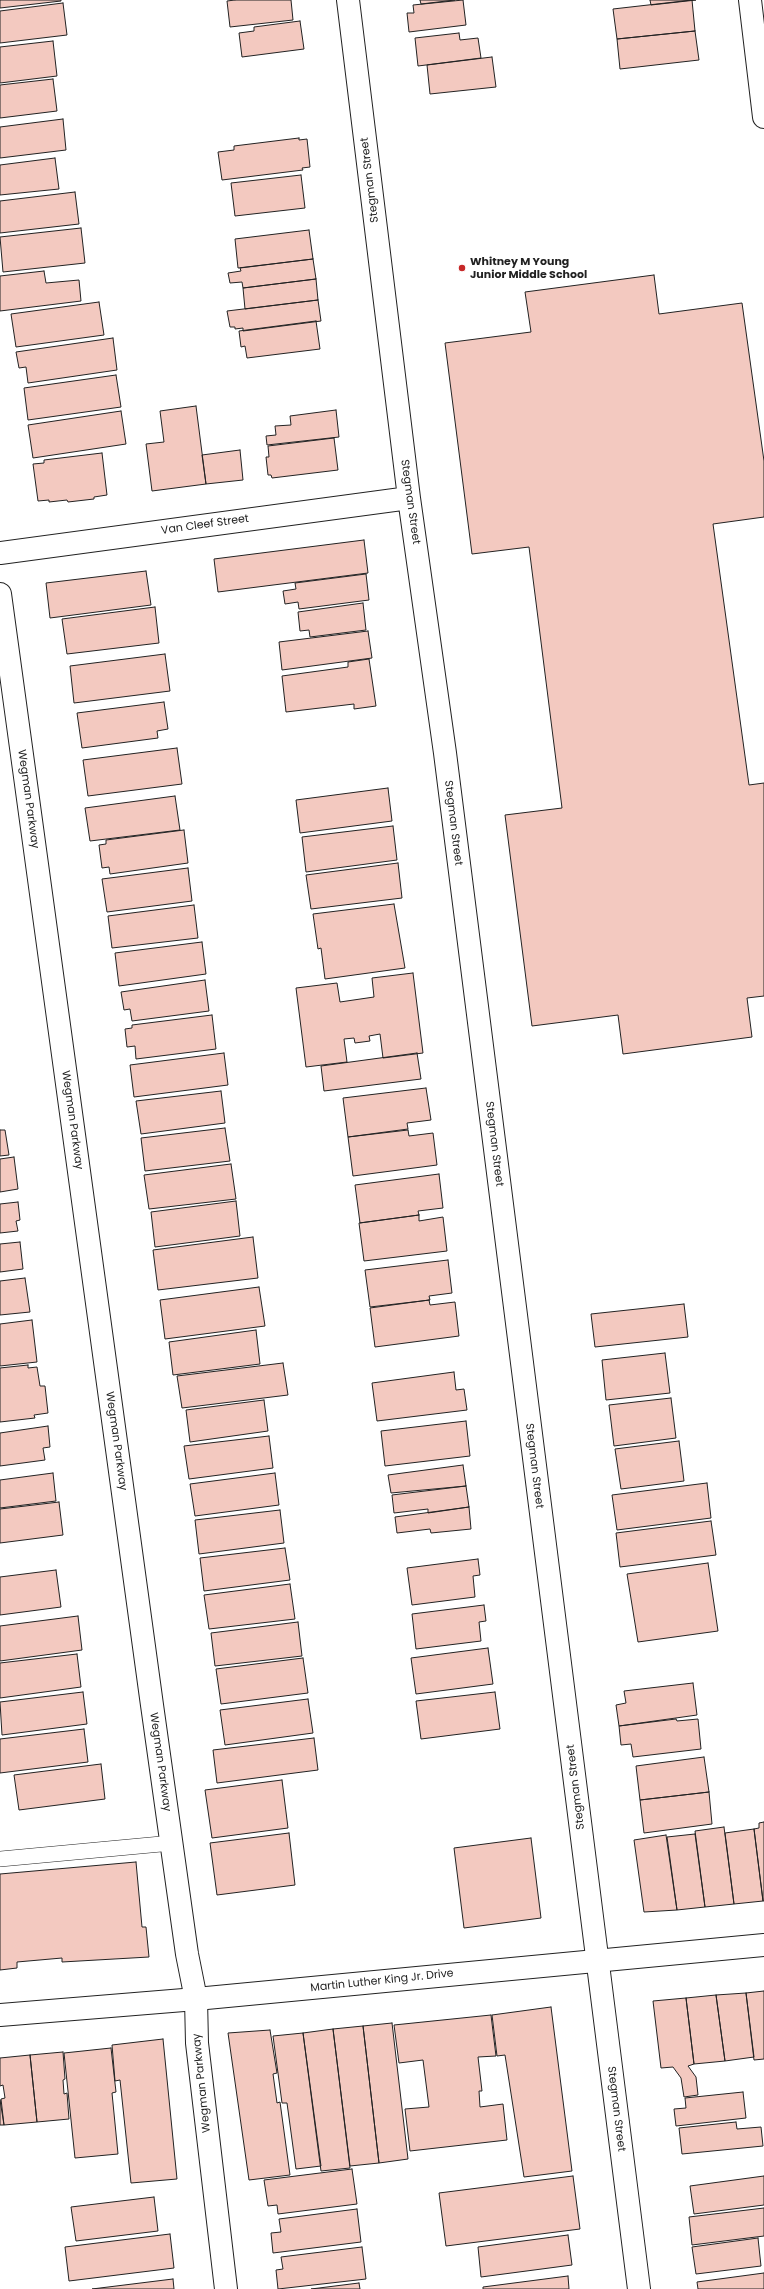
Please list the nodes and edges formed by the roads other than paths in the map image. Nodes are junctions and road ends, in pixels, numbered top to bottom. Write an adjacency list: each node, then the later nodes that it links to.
1 (348, 0): 4 (street, Stegman Street)
2 (750, 0): 3 (street)
3 (764, 117)
4 (409, 498): 5 (street, Van Cleef Street); 10 (street, Stegman Street)
5 (0, 553)
6 (0, 594): 7 (street, Wegman Parkway)
7 (172, 1843): 8 (lane); 11 (street, Wegman Parkway)
8 (0, 1858)
9 (764, 1945): 10 (street, Martin Luther King Jr. Drive)
10 (596, 1960): 11 (street, Martin Luther King Jr. Drive); 14 (street, Stegman Street)
11 (196, 1999): 12 (street, Martin Luther King Jr. Drive); 13 (street, Wegman Parkway)
12 (0, 2015)
13 (226, 2289)
14 (639, 2289)

